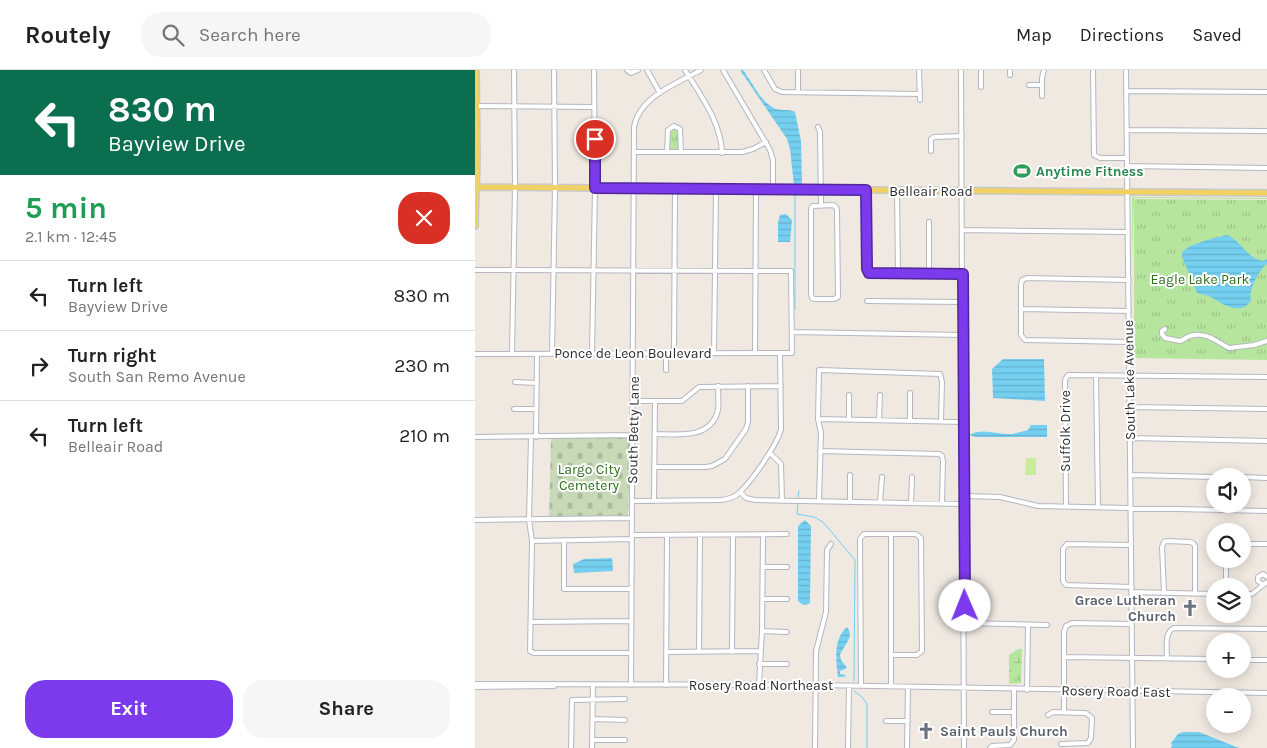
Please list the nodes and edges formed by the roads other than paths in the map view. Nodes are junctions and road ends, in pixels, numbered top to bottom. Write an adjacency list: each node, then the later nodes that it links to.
1 (476, 70): 30 (main road)
2 (514, 70): 31 (street)
3 (554, 70): 32 (street)
4 (594, 70): 33 (street)
5 (627, 70): 6 (street)
6 (638, 70)
7 (647, 70): 26 (street)
8 (685, 70): 19 (street)
9 (701, 70): 19 (street, South Betty Lane)
10 (723, 70): 38 (street)
11 (764, 70): 24 (street)
12 (797, 70): 24 (street)
13 (919, 70): 27 (street)
14 (961, 70): 37 (street)
15 (981, 70): 22 (street)
16 (1044, 70): 21 (street)
17 (1093, 70): 44 (street)
18 (1126, 70): 23 (street, South Lake Avenue)
19 (689, 76): 26 (street, South Betty Lane); 43 (street)
20 (1029, 85): 21 (street)
21 (1042, 85): 28 (street)
22 (981, 87)
23 (1126, 91): 25 (street); 35 (street, South Lake Avenue)
24 (798, 92): 27 (street)
25 (1267, 92)
26 (660, 93): 40 (street, South Betty Lane)
27 (919, 94): 29 (street)
28 (1042, 96)
29 (919, 100)
30 (475, 106): 31 (street); 47 (main road)
31 (514, 106): 32 (street); 48 (street)
32 (555, 107): 33 (street); 49 (street)
33 (594, 107): 50 (street)
34 (818, 127): 56 (street)
35 (1127, 130): 36 (street); 44 (street, South Lake Avenue)
36 (1267, 131)
37 (962, 136): 39 (street); 59 (street)
38 (766, 142): 43 (street); 55 (street)
39 (931, 151)
40 (635, 152): 41 (street); 51 (street, South Betty Lane)
41 (667, 152): 42 (street); 42 (street)
42 (681, 152): 43 (street)
43 (722, 152)
44 (1127, 158): 45 (street, South Lake Avenue)
45 (1127, 166): 46 (street); 60 (street, South Lake Avenue)
46 (1267, 168)
47 (475, 187): 48 (main road, Belleair Road); 64 (main road)
48 (515, 188): 49 (main road, Belleair Road); 68 (street)
49 (555, 188): 50 (main road, Belleair Road); 69 (street)
50 (595, 188): 51 (main road, Belleair Road); 70 (street)
51 (635, 188): 52 (main road, Belleair Road); 71 (street, South Betty Lane)
52 (675, 189): 53 (main road, Belleair Road); 72 (street)
53 (716, 189): 54 (main road, Belleair Road); 73 (street)
54 (756, 190): 55 (main road, Belleair Road); 74 (street)
55 (773, 190): 56 (main road, Belleair Road)
56 (821, 190): 57 (main road, Belleair Road); 62 (street)
57 (866, 190): 58 (main road, Belleair Road); 75 (street)
58 (897, 191): 59 (main road, Belleair Road); 75 (street)
59 (962, 191): 60 (main road, Belleair Road); 65 (street)
60 (1127, 192): 61 (main road, Belleair Road); 66 (street, South Lake Avenue)
61 (1267, 194)
62 (821, 205): 62 (street)
63 (929, 222): 76 (street)
64 (475, 226)
65 (963, 230): 66 (street); 77 (street)
66 (1128, 232): 78 (street, South Lake Avenue)
67 (475, 270): 68 (street)
68 (514, 271): 69 (street); 93 (street)
69 (554, 271): 70 (street); 95 (street)
70 (594, 271): 71 (street); 96 (street)
71 (634, 271): 72 (street); 97 (street, South Betty Lane)
72 (675, 271): 73 (street); 88 (street)
73 (715, 271): 74 (street); 89 (street)
74 (755, 271): 84 (street); 90 (street)
75 (898, 274): 76 (street)
76 (929, 274): 77 (street)
77 (963, 274): 80 (street)
78 (1129, 280): 81 (street); 82 (street, South Lake Avenue)
79 (867, 301): 80 (street)
80 (963, 302): 85 (street)
81 (1021, 309): 82 (street); 87 (street)
82 (1129, 311): 87 (street, South Lake Avenue)
83 (1165, 329): 86 (street)
84 (792, 332): 85 (street); 91 (street, Ponce de Leon Boulevard)
85 (963, 335): 122 (street)
86 (1267, 341)
87 (1129, 342): 101 (street, South Lake Avenue)
88 (674, 353): 89 (street, Ponce de Leon Boulevard); 98 (street, Ponce de Leon Boulevard)
89 (715, 353): 90 (street, Ponce de Leon Boulevard)
90 (755, 353): 91 (street, Ponce de Leon Boulevard)
91 (780, 353): 107 (street)
92 (475, 354): 93 (street, Ponce de Leon Boulevard)
93 (512, 354): 94 (street, Ponce de Leon Boulevard)
94 (537, 354): 95 (street, Ponce de Leon Boulevard); 104 (street)
95 (552, 354): 96 (street, Ponce de Leon Boulevard)
96 (592, 354): 97 (street, Ponce de Leon Boulevard)
97 (634, 354): 98 (street, Ponce de Leon Boulevard); 111 (street, South Betty Lane)
98 (666, 354): 99 (street)
99 (666, 370)
100 (1096, 375): 101 (street, Suffolk Drive); 150 (street, Suffolk Drive); 151 (street)
101 (1129, 375): 102 (street, Suffolk Drive); 113 (street, South Lake Avenue)
102 (1267, 377)
103 (515, 382): 104 (street)
104 (537, 383): 115 (street)
105 (718, 386): 106 (street); 112 (street); 123 (street)
106 (748, 386): 107 (street); 131 (street)
107 (781, 386): 130 (street)
108 (910, 393): 120 (street)
109 (849, 394): 118 (street)
110 (880, 395): 119 (street)
111 (633, 401): 112 (street); 124 (street, South Betty Lane)
112 (655, 401): 123 (street)
113 (1130, 407): 116 (street); 127 (street, South Lake Avenue)
114 (514, 409): 115 (street)
115 (536, 409): 126 (street)
116 (1267, 409)
117 (818, 419): 118 (street); 121 (street); 129 (street)
118 (849, 420): 119 (street)
119 (879, 420): 120 (street)
120 (910, 420): 121 (street)
121 (941, 421): 122 (street)
122 (964, 422): 140 (street)
123 (655, 434): 131 (street)
124 (632, 435): 126 (street); 143 (street, South Betty Lane)
125 (475, 437): 126 (street)
126 (533, 437): 156 (street)
127 (1130, 438): 128 (street); 133 (street, South Lake Avenue)
128 (1267, 442)
129 (820, 451): 142 (street); 148 (street)
130 (769, 453): 139 (street); 141 (street)
131 (654, 467): 144 (street)
132 (850, 475): 145 (street)
133 (1131, 475): 136 (street); 152 (street, South Lake Avenue)
134 (881, 477): 146 (street)
135 (912, 477): 147 (street)
136 (1206, 477)
137 (1251, 477): 138 (street)
138 (1267, 478)
139 (740, 492): 141 (street); 144 (street)
140 (964, 496): 149 (street); 150 (street)
141 (782, 500): 142 (street)
142 (819, 500): 145 (street)
143 (633, 501): 144 (street); 154 (street, South Betty Lane)
144 (654, 501)
145 (850, 501): 146 (street)
146 (881, 502): 147 (street)
147 (911, 502): 148 (street)
148 (942, 503): 149 (street)
149 (964, 504): 185 (street)
150 (1066, 507): 151 (street)
151 (1097, 507): 152 (street)
152 (1131, 508): 153 (street); 169 (street, South Lake Avenue)
153 (1267, 511)
154 (633, 518): 156 (street); 163 (street, South Betty Lane)
155 (475, 520): 156 (street)
156 (529, 520): 165 (street)
157 (763, 534): 158 (street); 162 (street); 171 (street)
158 (787, 534)
159 (891, 534): 197 (street); 197 (street); 213 (street)
160 (667, 535): 161 (street); 163 (street); 193 (street)
161 (700, 535): 162 (street); 192 (street)
162 (733, 535): 194 (street)
163 (632, 537): 164 (street); 176 (street, South Betty Lane)
164 (564, 540): 165 (street); 176 (street)
165 (532, 541): 184 (street)
166 (831, 544): 210 (street)
167 (1251, 544): 168 (street)
168 (1267, 544)
169 (1131, 545): 175 (street, South Lake Avenue); 175 (street)
170 (787, 567): 171 (street)
171 (763, 568): 181 (street)
172 (1267, 577): 174 (street)
173 (1267, 582): 174 (street)
174 (1263, 586): 180 (street)
175 (1132, 589): 177 (street); 187 (street, South Lake Avenue)
176 (631, 590): 183 (street, South Betty Lane)
177 (1164, 592): 178 (street); 178 (street)
178 (1195, 593): 179 (street)
179 (1206, 594)
180 (1251, 594)
181 (763, 599): 182 (street); 190 (street)
182 (787, 599)
183 (631, 621): 184 (street); 196 (street, South Betty Lane)
184 (531, 622): 196 (street)
185 (965, 623): 186 (street); 216 (street)
186 (1028, 624): 188 (street); 218 (street)
187 (1132, 624): 198 (street); 199 (street, South Lake Avenue)
188 (1047, 625)
189 (1267, 629): 200 (street)
190 (762, 631): 191 (street); 195 (street)
191 (787, 632)
192 (699, 651): 193 (street); 194 (street)
193 (666, 652): 208 (street)
194 (732, 652): 195 (street)
195 (761, 652): 204 (street)
196 (631, 653): 207 (street, South Betty Lane)
197 (891, 655): 214 (street)
198 (1064, 657): 199 (street); 219 (street)
199 (1132, 658): 200 (street); 220 (street, South Lake Avenue)
200 (1167, 658): 201 (street)
201 (1206, 659)
202 (1251, 660): 203 (street)
203 (1267, 660)
204 (759, 664): 205 (street); 209 (street)
205 (787, 664)
206 (593, 685): 207 (street, Rosery Road Northeast); 211 (street, Rosery Road Northeast); 224 (street)
207 (631, 685): 208 (street, Rosery Road Northeast)
208 (666, 685): 209 (street, Rosery Road Northeast)
209 (759, 685): 210 (street, Rosery Road Northeast)
210 (816, 685): 212 (street, Rosery Road Northeast); 239 (street)
211 (475, 686)
212 (849, 686): 213 (street, Rosery Road Northeast); 240 (street)
213 (861, 686): 214 (street, Rosery Road Northeast)
214 (891, 687): 215 (street, Rosery Road Northeast)
215 (908, 687): 216 (street, Rosery Road Northeast); 233 (street)
216 (965, 688): 217 (street, Rosery Road East); 242 (street)
217 (1014, 690): 218 (street, Rosery Road East); 227 (street)
218 (1027, 690): 219 (street, Rosery Road East)
219 (1064, 690): 220 (street, Rosery Road East); 228 (street)
220 (1133, 691): 221 (street, Rosery Road East); 244 (street, South Lake Avenue)
221 (1206, 693)
222 (1251, 693): 223 (street, Rosery Road East)
223 (1267, 693)
224 (593, 699): 225 (street); 230 (street); 237 (street)
225 (625, 699)
226 (992, 712): 227 (street)
227 (1014, 712): 243 (street)
228 (1063, 712): 229 (street); 236 (street)
229 (1048, 715)
230 (593, 720): 231 (street); 234 (street)
231 (625, 720)
232 (886, 721): 233 (street)
233 (908, 722): 241 (street)
234 (593, 740): 235 (street); 238 (street)
235 (625, 740)
236 (1061, 744)
237 (571, 748)
238 (592, 748)
239 (815, 748)
240 (848, 748)
241 (907, 748)
242 (964, 748)
243 (990, 748)
244 (1133, 748)

